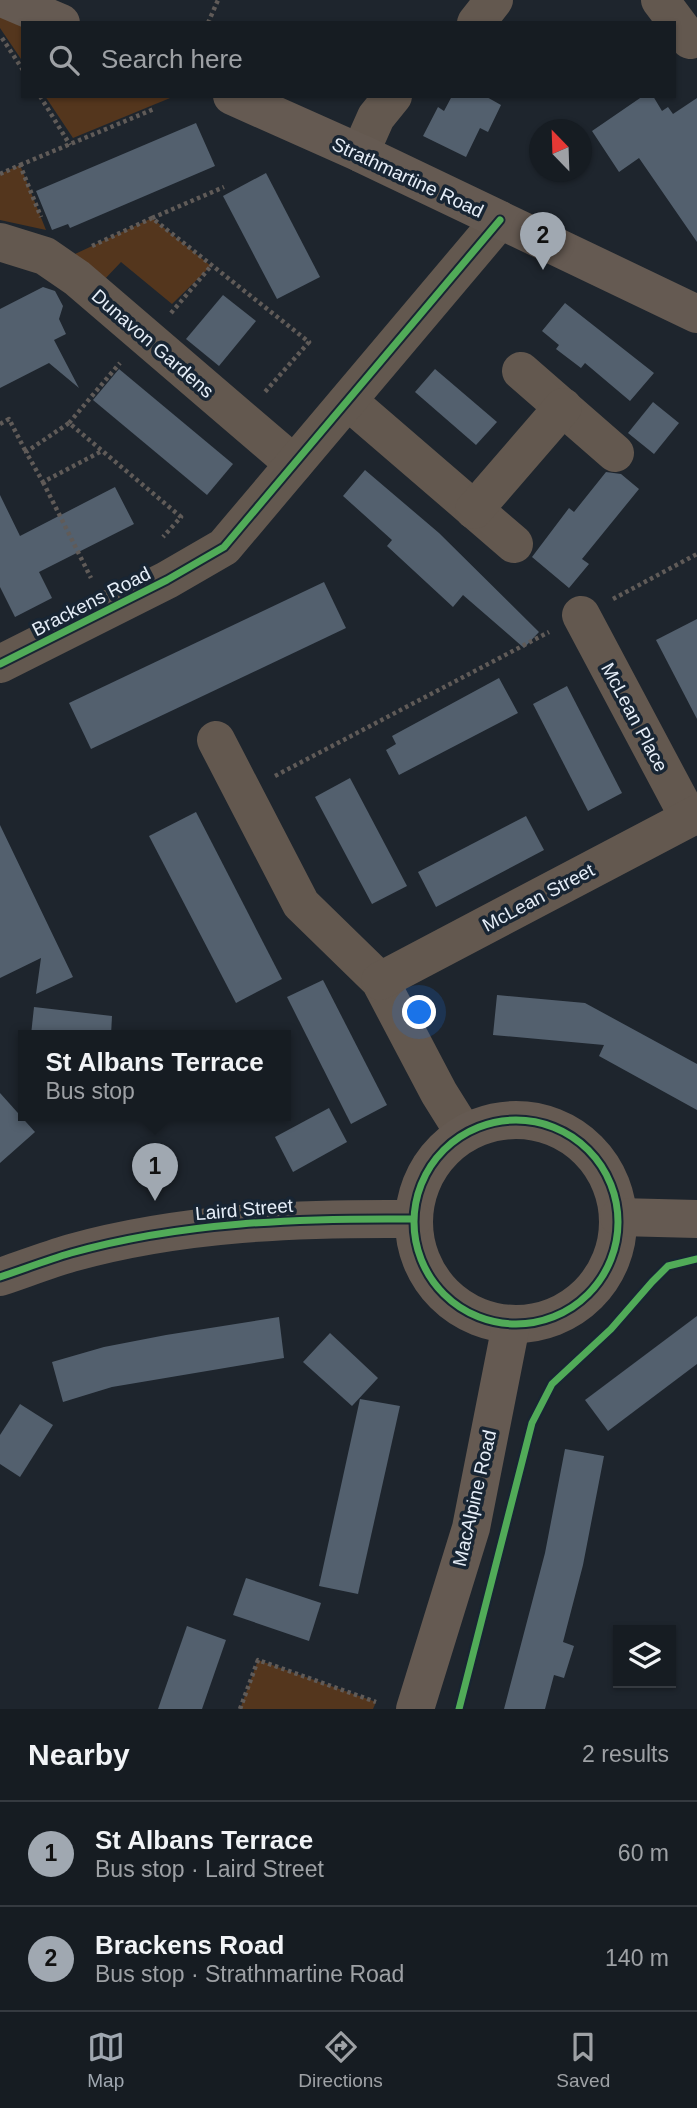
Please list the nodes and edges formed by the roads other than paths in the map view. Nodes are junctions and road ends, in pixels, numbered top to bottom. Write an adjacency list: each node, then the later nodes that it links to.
1 (8, 0): 4 (street)
2 (494, 0): 5 (street)
3 (660, 0): 6 (street)
4 (56, 21)
5 (478, 21)
6 (676, 21)
7 (676, 21): 8 (street)
8 (690, 40)
9 (236, 98): 11 (street, Strathmartine Road)
10 (391, 98): 11 (street)
11 (360, 153): 12 (street, Strathmartine Road)
12 (500, 220): 14 (street, Strathmartine Road); 16 (street, Brackens Road)
13 (0, 242): 19 (street, Dunavon Gardens)
14 (697, 314)
15 (521, 371): 17 (street)
16 (348, 401): 19 (street, Brackens Road); 20 (street)
17 (563, 407): 18 (street); 20 (street)
18 (615, 453)
19 (294, 464): 23 (street, Brackens Road)
20 (474, 510): 21 (street)
21 (514, 544)
22 (581, 615): 25 (street, McLean Place)
23 (0, 664)
24 (216, 740): 26 (street)
25 (693, 816): 26 (street, McLean Street)
26 (380, 981): 27 (street)
27 (464, 1133): 28 (street); 29 (street)
28 (619, 1217): 30 (street); 32 (street)
29 (413, 1219): 31 (street, Laird Street); 32 (street)
30 (697, 1219)
31 (0, 1277)
32 (512, 1325): 33 (street, MacAlpine Road)
33 (415, 1709)

